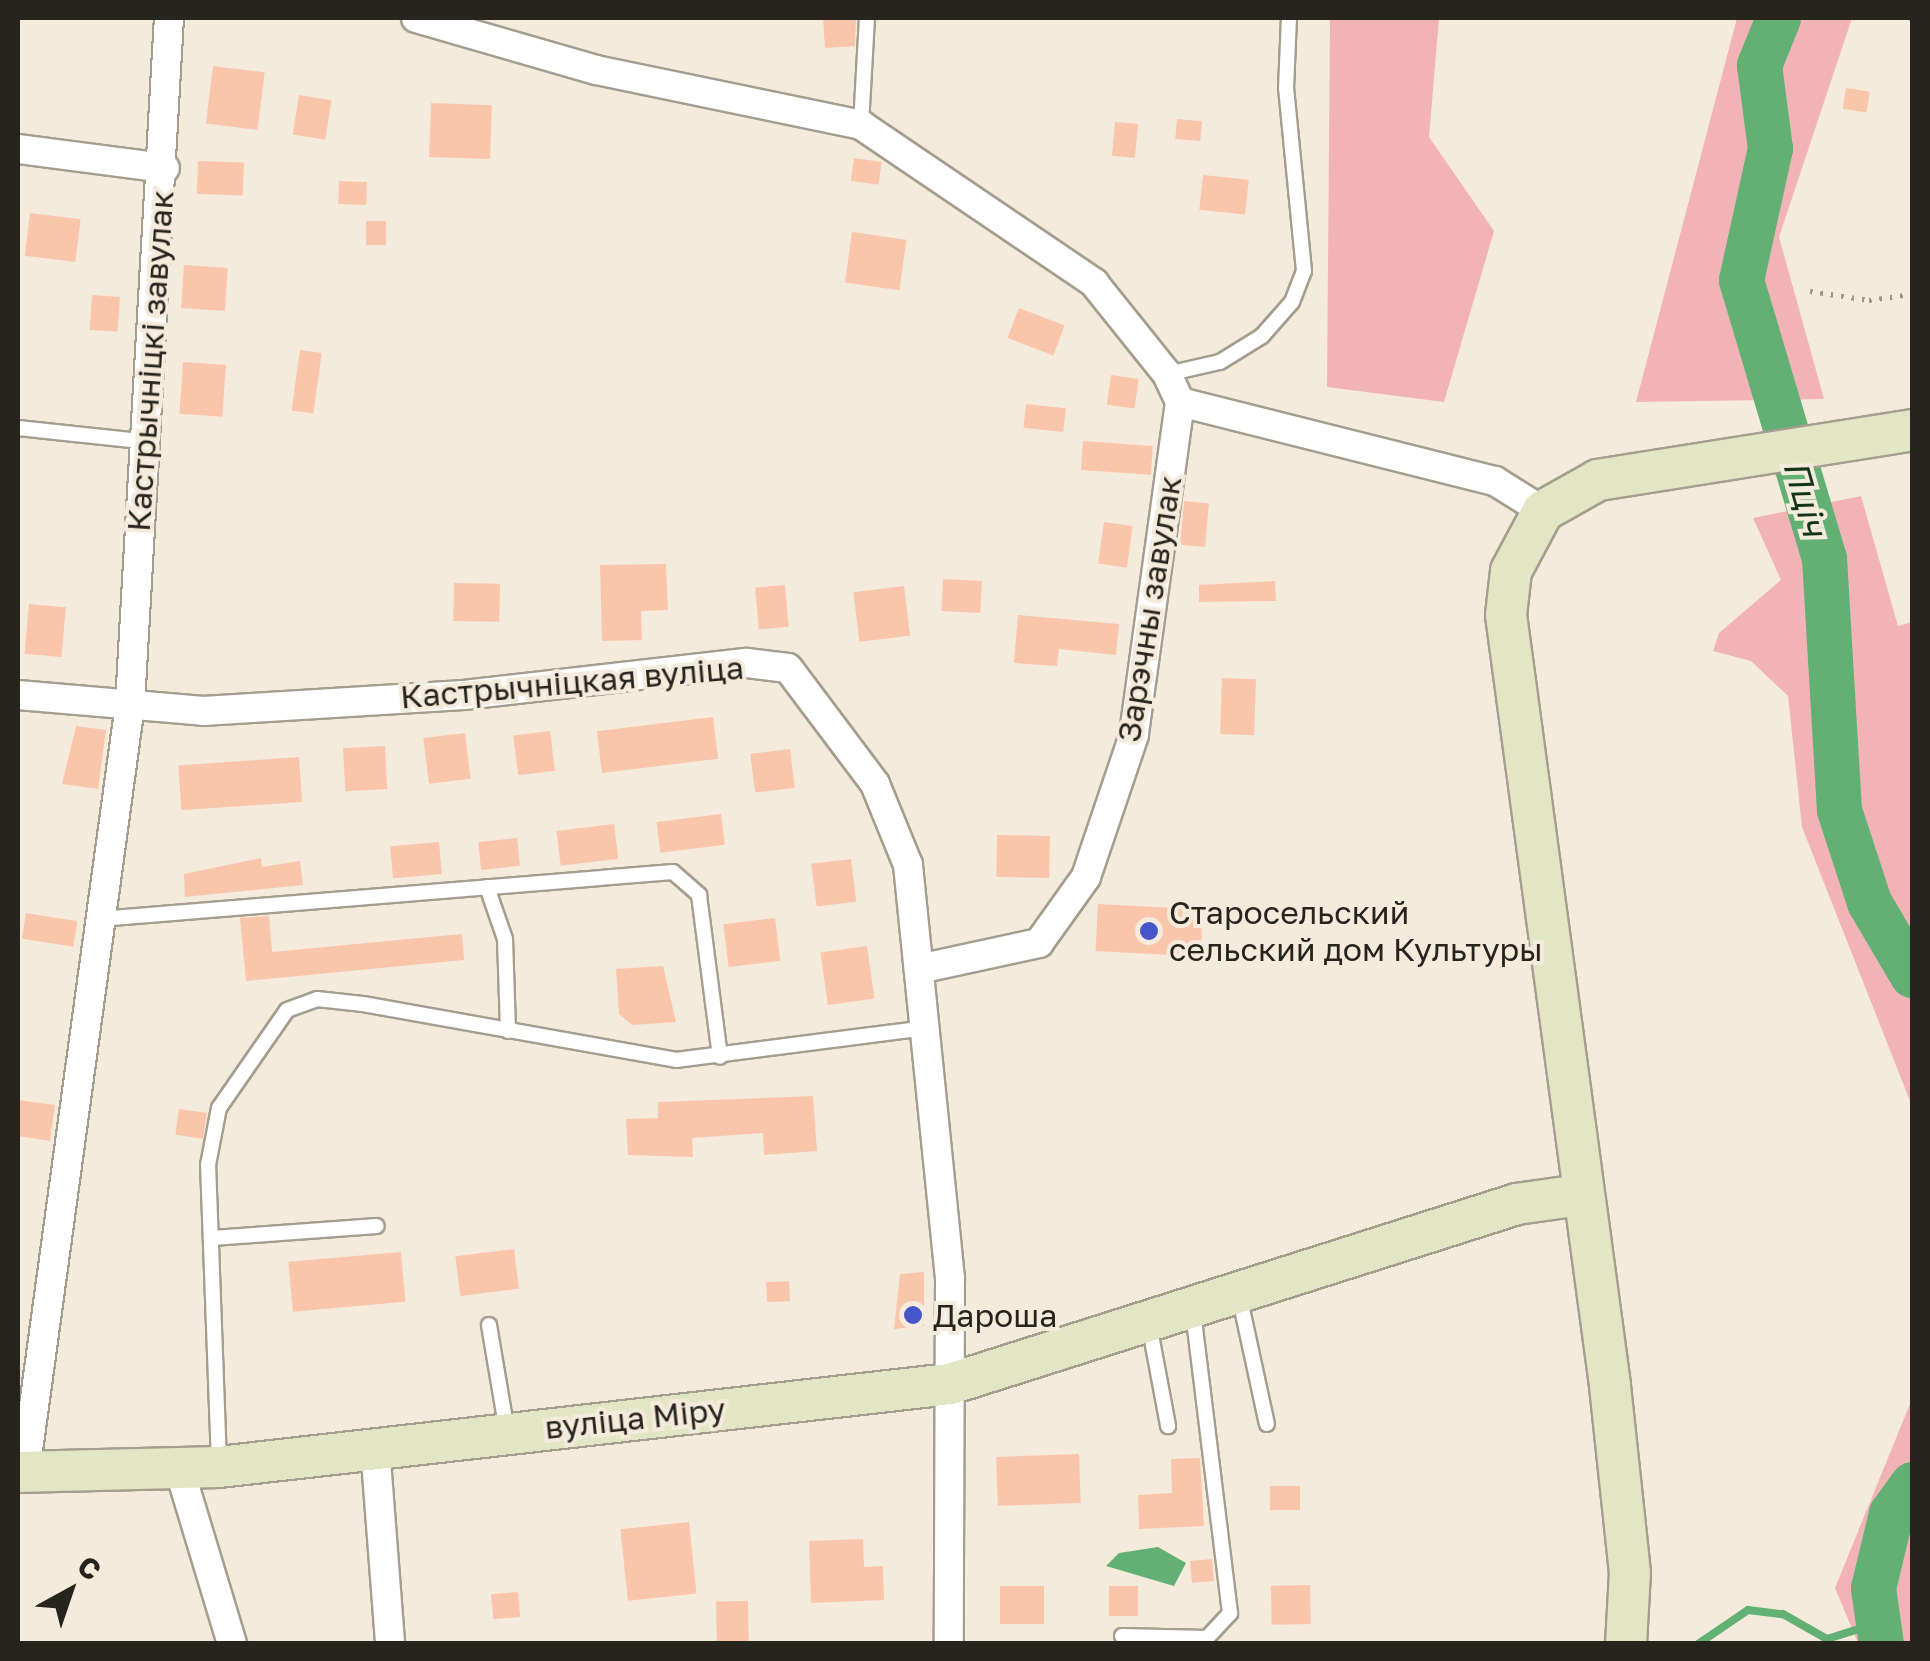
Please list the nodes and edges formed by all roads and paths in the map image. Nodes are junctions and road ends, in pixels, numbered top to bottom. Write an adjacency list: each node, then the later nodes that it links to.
1 (170, 18): 7 (street, Кастрычніцкі завулак)
2 (416, 18): 5 (street)
3 (867, 18): 5 (lane)
4 (1289, 18): 10 (lane)
5 (861, 124): 10 (street)
6 (18, 149): 7 (street)
7 (165, 168): 14 (street, Кастрычніцкі завулак)
8 (1810, 291): 9 (path)
9 (1912, 294)
10 (1167, 374): 11 (street)
11 (1180, 402): 15 (street); 20 (street, Зарэчны завулак)
12 (18, 428): 14 (lane)
13 (1912, 430): 15 (street)
14 (140, 441): 17 (street, Кастрычніцкі завулак)
15 (1542, 511): 24 (street)
16 (18, 695): 17 (street, Кастрычніцкая вуліца)
17 (130, 704): 19 (street, Кастрычніцкі завулак); 20 (street, Кастрычніцкая вуліца)
18 (487, 887): 19 (lane); 22 (lane); 23 (lane)
19 (100, 918): 38 (street, Кастрычніцкі завулак)
20 (919, 969): 21 (street)
21 (925, 1028): 23 (lane); 31 (street)
22 (508, 1031): 23 (lane); 26 (lane)
23 (720, 1057)
24 (1580, 1195): 27 (street, вуліца Міру); 43 (street)
25 (377, 1226): 26 (lane)
26 (213, 1238): 36 (lane)
27 (1239, 1294): 28 (street, вуліца Міру); 32 (lane)
28 (1192, 1309): 29 (street, вуліца Міру); 39 (lane)
29 (1149, 1323): 31 (street, вуліца Міру); 33 (lane)
30 (489, 1325): 34 (lane)
31 (950, 1384): 34 (street, вуліца Міру); 42 (street)
32 (1267, 1424)
33 (1168, 1426)
34 (507, 1432): 35 (street, вуліца Міру)
35 (375, 1447): 36 (street, вуліца Міру); 41 (street)
36 (219, 1466): 37 (street, вуліца Міру)
37 (178, 1468): 38 (street, вуліца Міру); 40 (street)
38 (21, 1472)
39 (1122, 1636)
40 (232, 1644)
41 (390, 1644)
42 (949, 1644)
43 (1626, 1644)

